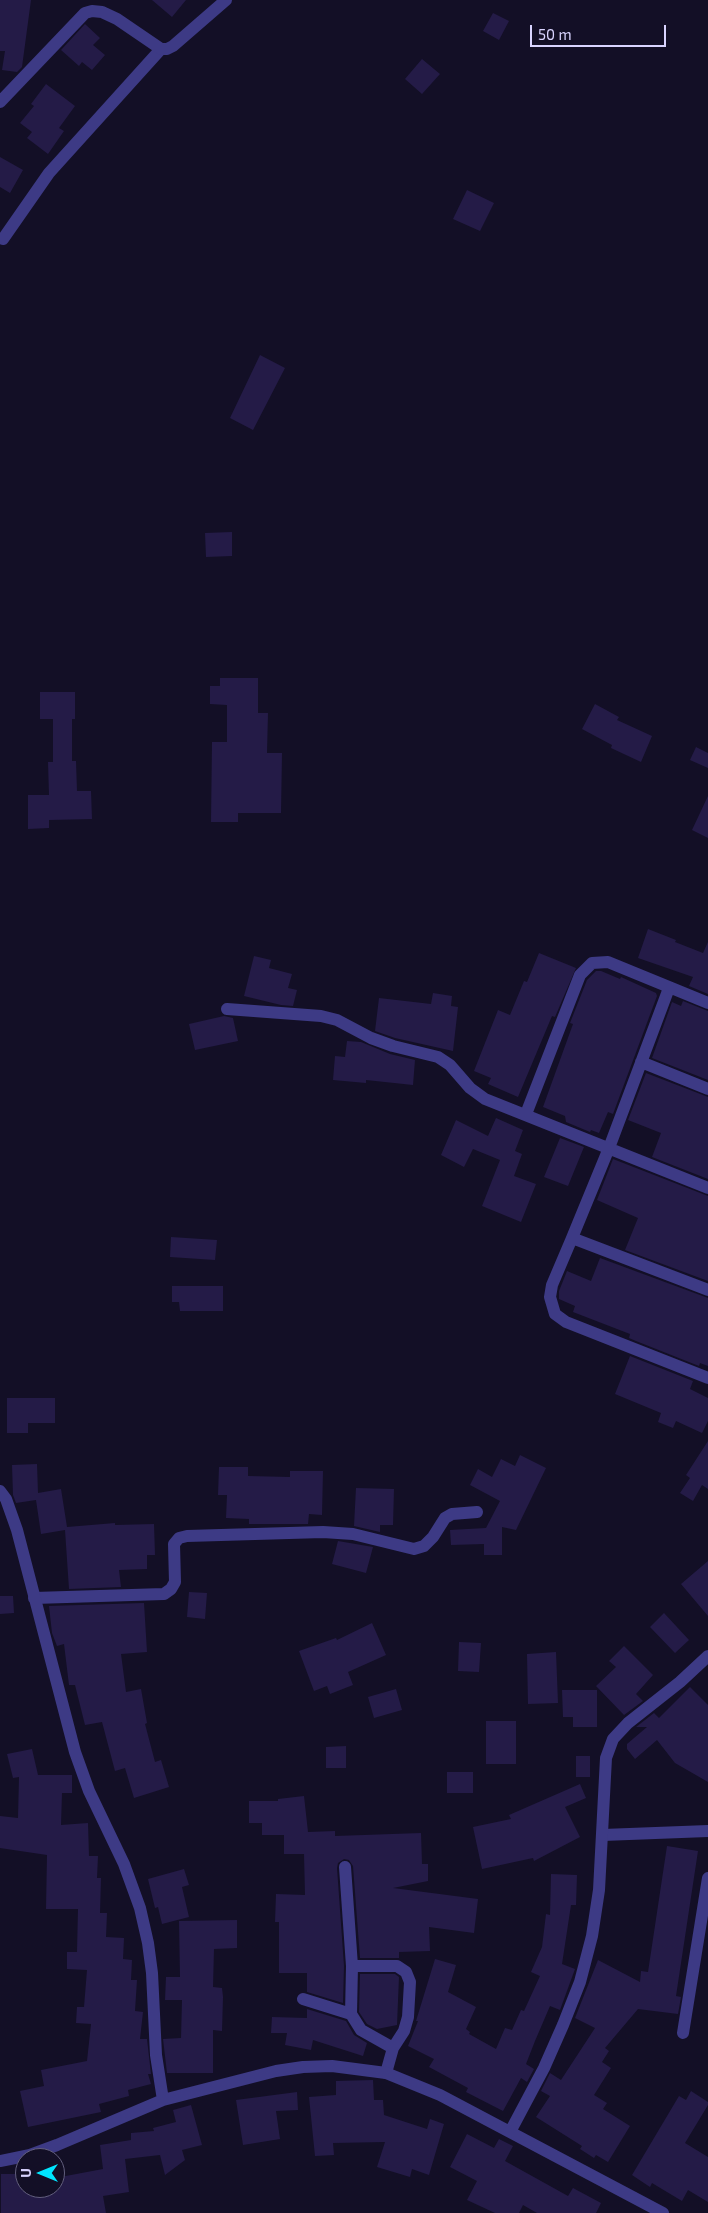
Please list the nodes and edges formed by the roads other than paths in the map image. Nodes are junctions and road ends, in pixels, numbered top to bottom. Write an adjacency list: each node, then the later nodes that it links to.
1 (226, 0): 2 (street)
2 (161, 49): 3 (street); 4 (street)
3 (0, 102)
4 (3, 238)
5 (669, 988): 6 (street); 8 (street); 10 (street)
6 (708, 1003)
7 (227, 1009): 10 (street)
8 (641, 1062): 9 (street); 11 (street)
9 (708, 1089)
10 (526, 1114): 11 (street)
11 (609, 1148): 12 (street); 13 (street)
12 (708, 1188)
13 (572, 1238): 14 (street); 15 (street)
14 (708, 1290)
15 (708, 1378)
16 (0, 1491): 18 (street)
17 (477, 1512): 18 (street)
18 (34, 1598): 30 (street)
19 (708, 1656): 21 (street)
20 (708, 1831): 21 (street)
21 (603, 1834): 31 (street)
22 (345, 1867): 24 (street)
23 (708, 1878): 27 (street)
24 (352, 1966): 26 (street); 28 (street)
25 (303, 1999): 26 (street)
26 (351, 2014): 28 (street)
27 (683, 2033)
28 (393, 2048): 29 (street)
29 (386, 2074): 30 (street); 31 (street)
30 (163, 2100): 32 (street)
31 (510, 2132): 33 (street)
32 (0, 2161)
33 (663, 2213)

